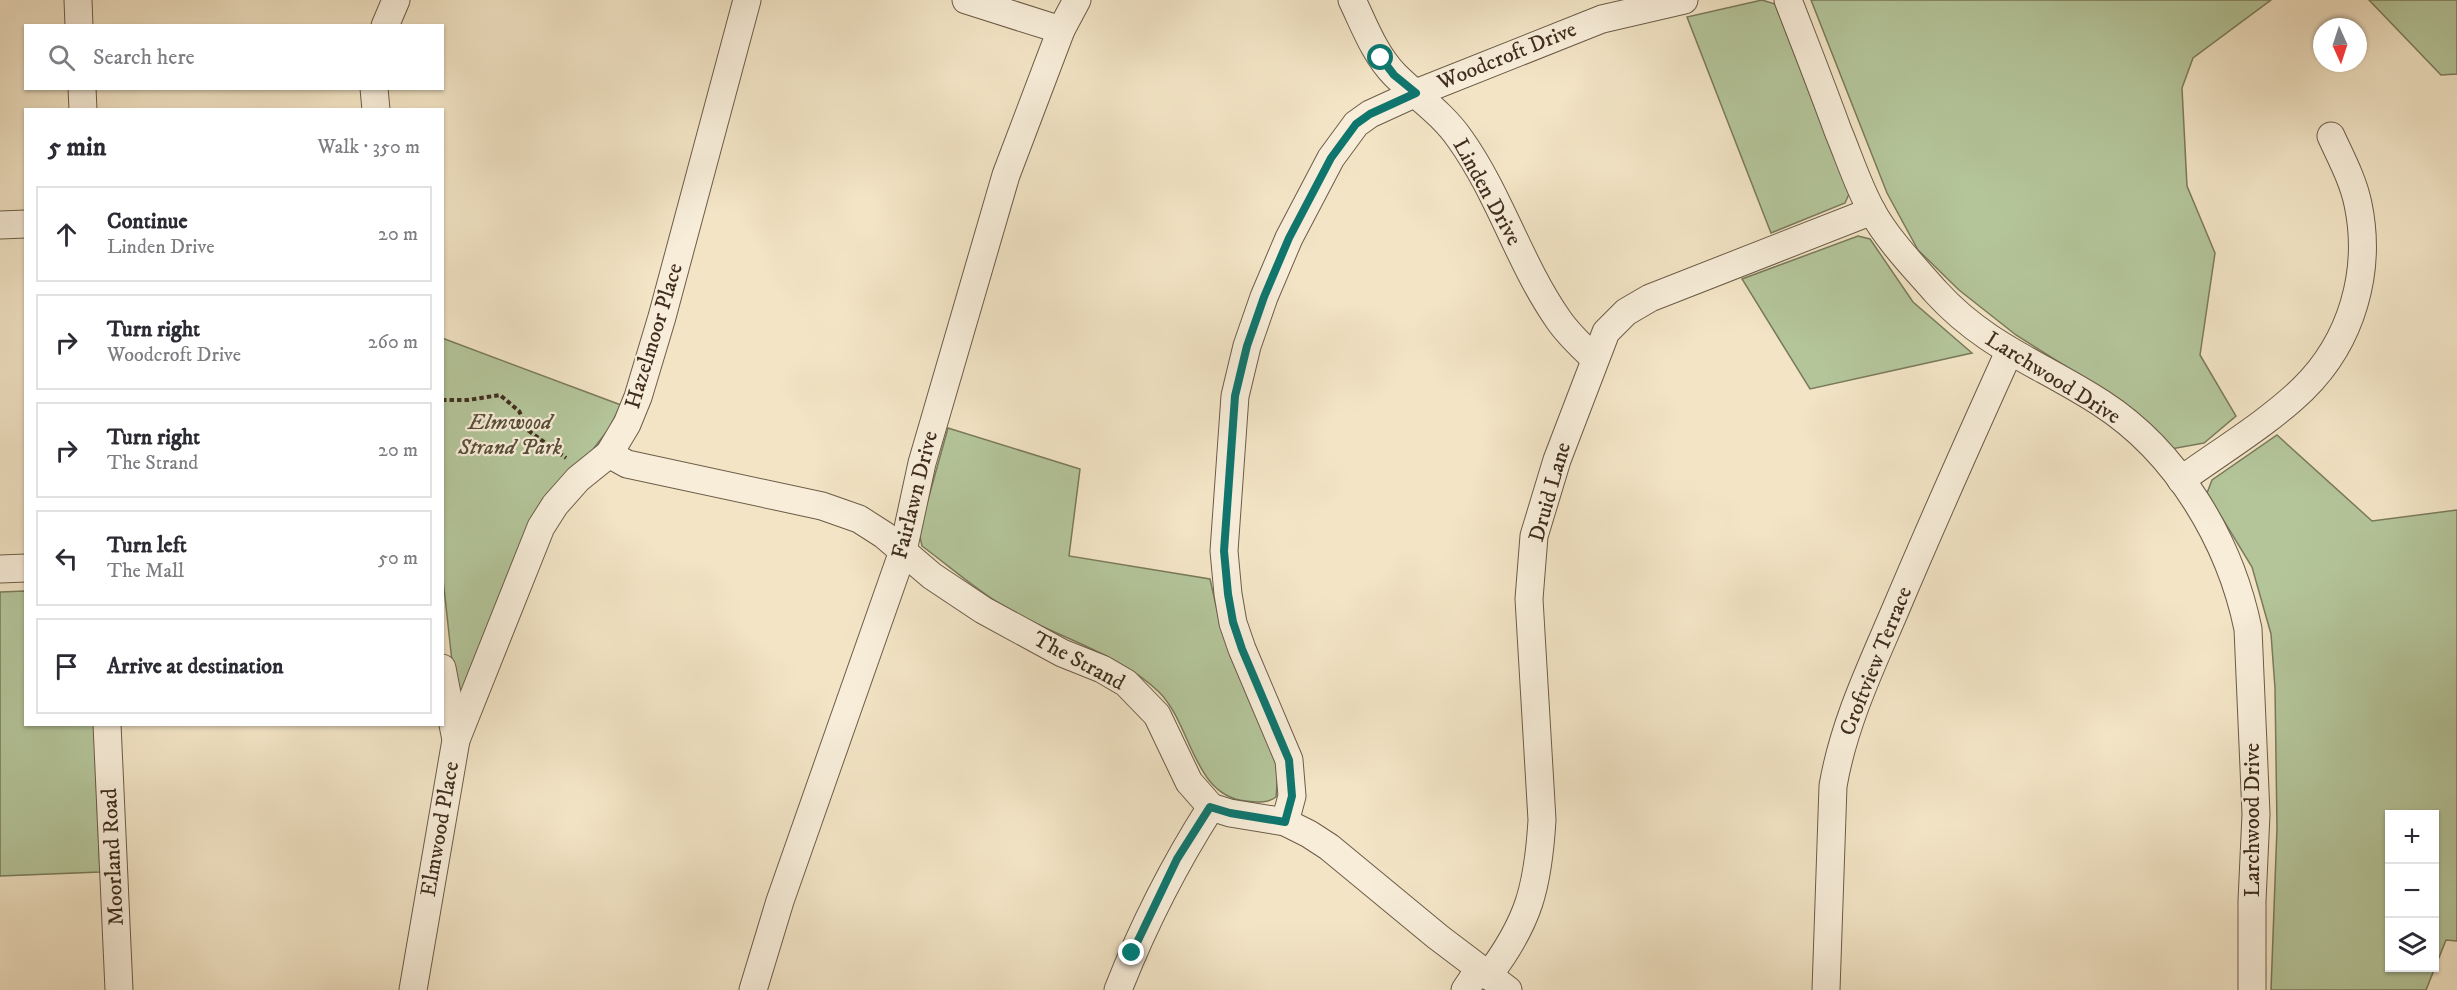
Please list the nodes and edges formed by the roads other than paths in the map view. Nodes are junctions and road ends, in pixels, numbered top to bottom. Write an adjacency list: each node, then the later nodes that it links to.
1 (78, 0): 9 (street)
2 (396, 0): 10 (street)
3 (747, 0): 23 (street, Hazelmoor Place)
4 (966, 0): 11 (street)
5 (1077, 0): 11 (street, Fairlawn Drive)
6 (1352, 0): 14 (street, Linden Drive)
7 (1684, 0): 14 (street, Woodcroft Drive)
8 (1788, 0): 18 (street, Larchwood Drive)
9 (79, 24)
10 (387, 24)
11 (1061, 30): 25 (street, Fairlawn Drive)
12 (82, 90): 15 (street)
13 (374, 90): 16 (street)
14 (1416, 93): 22 (street, Linden Drive); 32 (street, Woodcroft Drive)
15 (83, 108)
16 (376, 108)
17 (2331, 136): 24 (street)
18 (1872, 211): 21 (street, Larchwood Drive); 22 (street, Druid Lane)
19 (24, 224): 20 (street)
20 (0, 225)
21 (2009, 352): 24 (street, Larchwood Drive); 38 (street, Croftview Terrace)
22 (1595, 359): 33 (street, Druid Lane)
23 (609, 454): 25 (street, The Strand); 30 (street, Hazelmoor Place)
24 (2181, 480): 39 (street, Larchwood Drive)
25 (903, 551): 31 (street, The Strand); 36 (street, Fairlawn Drive)
26 (24, 568): 27 (street)
27 (0, 569)
28 (444, 678): 30 (street, Elmwood Place)
29 (107, 726): 34 (street, Moorland Road)
30 (456, 740): 35 (street, Elmwood Place)
31 (1210, 807): 32 (street); 37 (street)
32 (1285, 822): 33 (street)
33 (1485, 981)
34 (119, 990)
35 (413, 990)
36 (753, 990)
37 (1118, 990)
38 (1826, 990)
39 (2252, 990)

